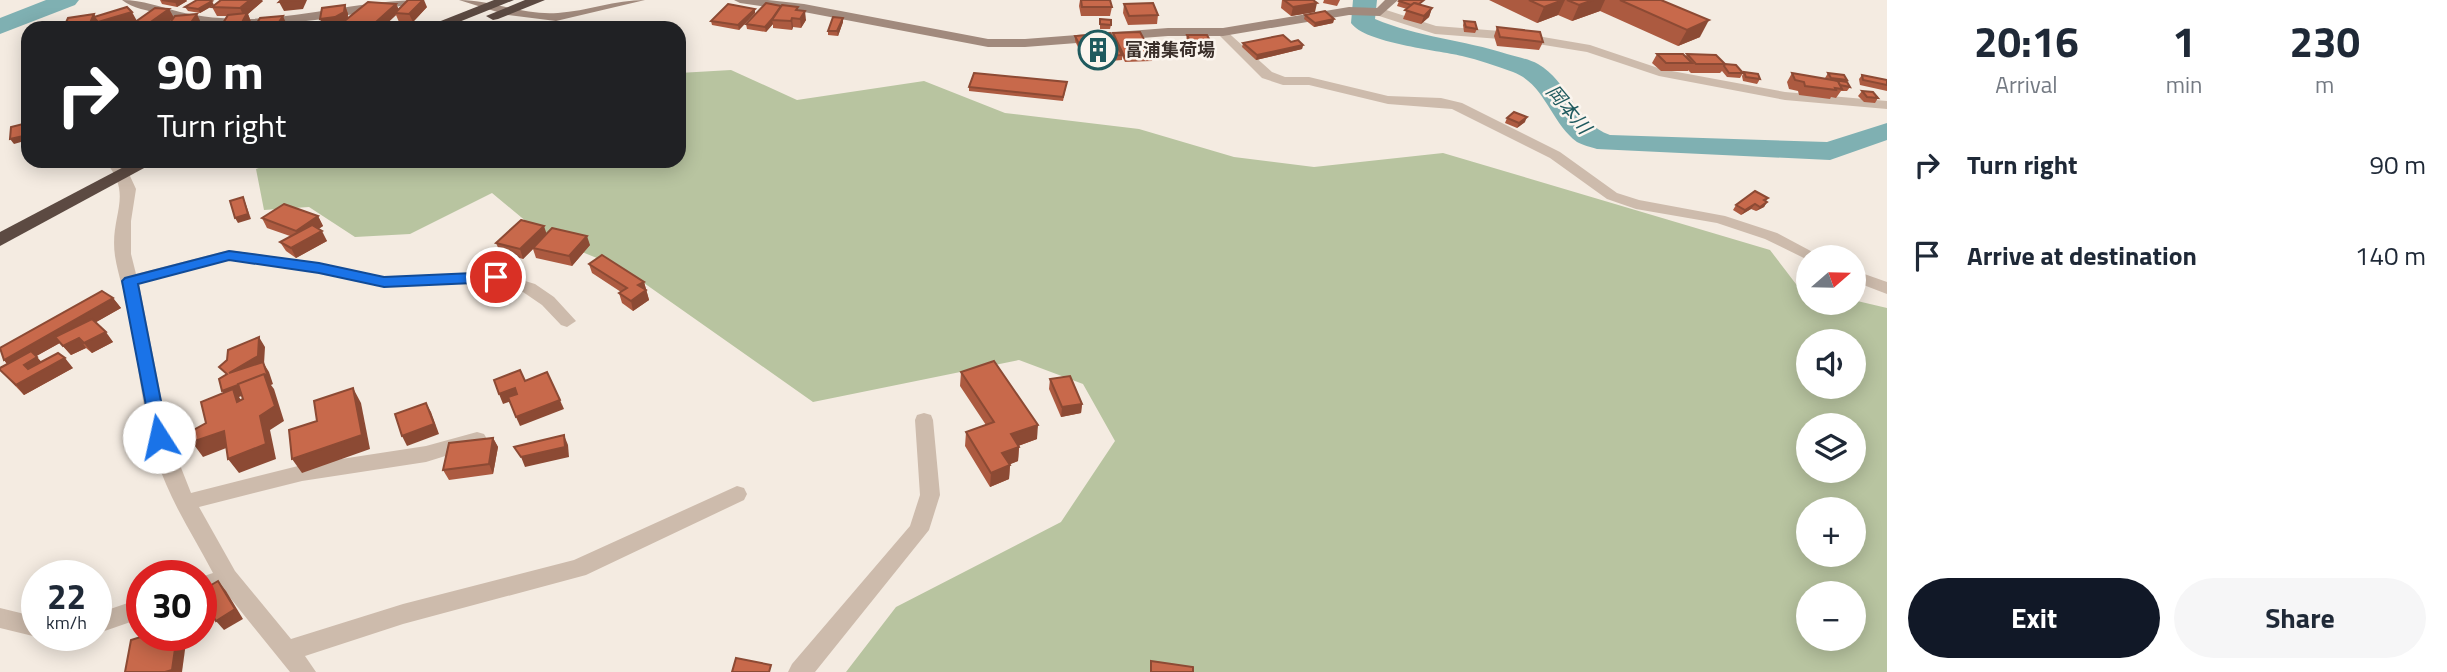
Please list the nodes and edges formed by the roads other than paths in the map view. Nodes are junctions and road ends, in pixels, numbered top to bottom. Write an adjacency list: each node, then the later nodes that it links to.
1 (128, 0): 12 (main road)
2 (417, 0): 8 (main road)
3 (465, 0): 10 (main road)
4 (538, 0): 9 (highway)
5 (639, 0): 9 (main road)
6 (740, 0): 16 (main road)
7 (1392, 0): 11 (main road)
8 (376, 3): 13 (main road)
9 (507, 5): 10 (highway); 15 (highway)
10 (492, 6): 14 (highway)
11 (1377, 12): 16 (main road); 17 (street)
12 (204, 21)
13 (260, 21)
14 (450, 21)
15 (476, 21)
16 (1223, 32): 23 (street)
17 (1887, 105)
18 (116, 168): 21 (highway)
19 (117, 168): 22 (highway)
20 (121, 168): 25 (street)
21 (0, 228)
22 (0, 240)
23 (1796, 248)
24 (1866, 280): 26 (street)
25 (130, 281): 27 (street); 31 (street)
26 (1887, 288)
27 (567, 321)
28 (924, 420): 38 (street)
29 (477, 439): 31 (street)
30 (737, 494): 36 (street)
31 (186, 502): 32 (street)
32 (227, 578): 33 (street); 36 (street)
33 (217, 581)
34 (0, 618): 35 (street)
35 (21, 623)
36 (288, 650): 37 (street)
37 (304, 672)
38 (800, 672)

